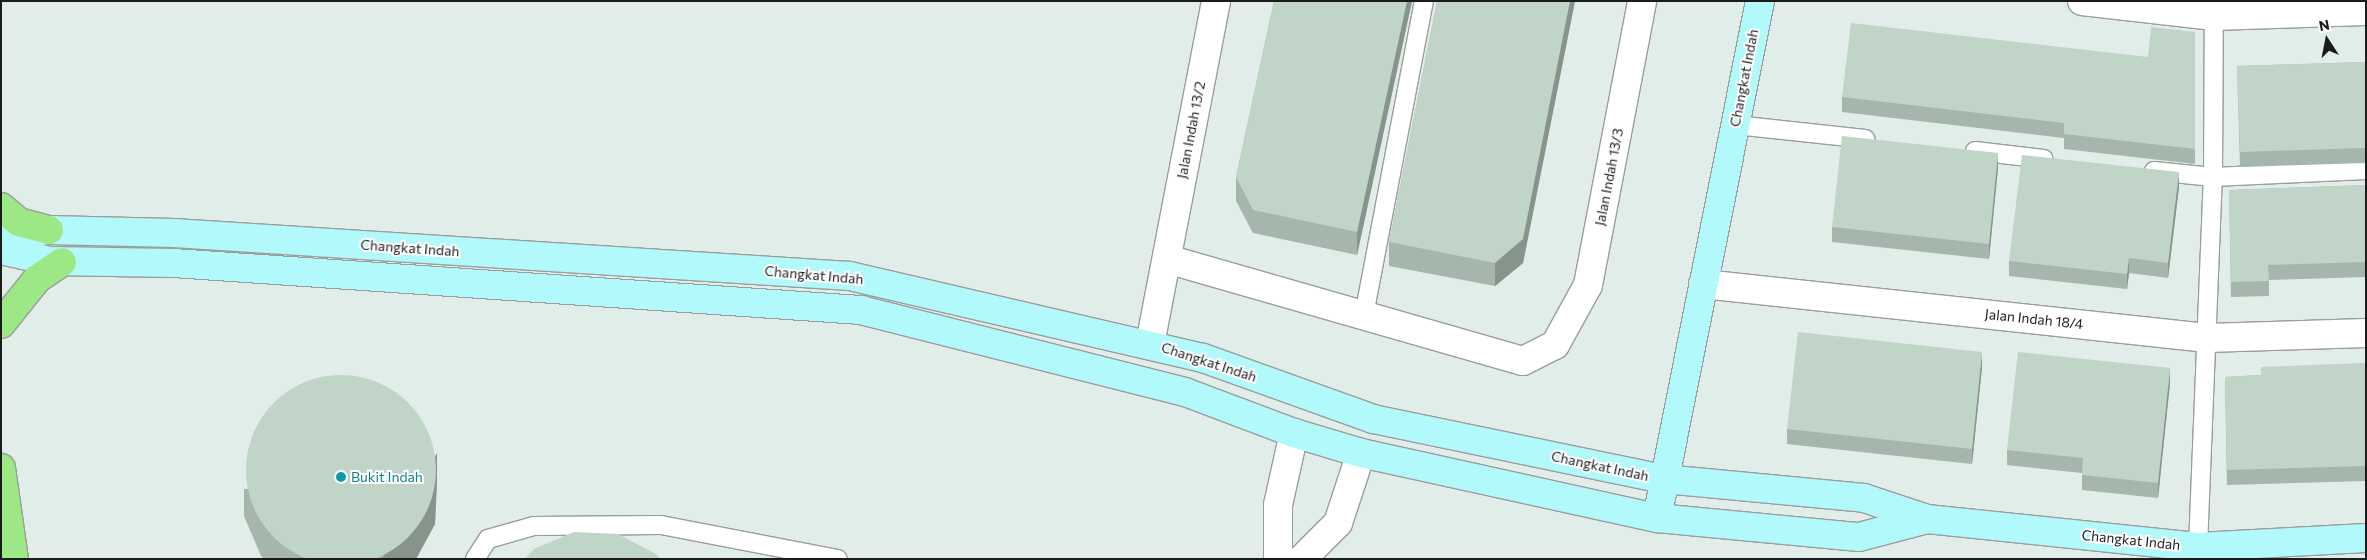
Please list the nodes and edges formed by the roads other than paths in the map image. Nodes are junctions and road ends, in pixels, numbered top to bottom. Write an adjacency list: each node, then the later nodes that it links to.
1 (1216, 1): 19 (street, Jalan Indah 13/2)
2 (1424, 1): 22 (lane)
3 (1642, 1): 22 (street, Jalan Indah 13/3)
4 (1760, 1): 8 (street, Changkat Indah)
5 (2082, 1): 6 (street)
6 (2214, 9): 7 (street); 14 (lane)
7 (2366, 11)
8 (1735, 125): 9 (lane); 21 (street, Changkat Indah)
9 (1882, 141)
10 (1960, 150): 11 (lane)
11 (2067, 161)
12 (2135, 169): 14 (lane)
13 (2366, 170): 14 (lane)
14 (2213, 177): 25 (lane)
15 (1, 207): 16 (highway)
16 (50, 230): 17 (street, Changkat Indah); 26 (street, Changkat Indah)
17 (1, 237)
18 (1, 250): 20 (street, Changkat Indah)
19 (1166, 259): 22 (street); 26 (street, Jalan Indah 13/2)
20 (62, 262): 23 (highway); 27 (street, Changkat Indah)
21 (1703, 284): 25 (street, Jalan Indah 18/4); 30 (street, Changkat Indah)
22 (1364, 315)
23 (1, 324)
24 (2366, 333): 25 (street, Jalan Indah 18/4)
25 (2207, 338): 34 (lane)
26 (1150, 344): 30 (street, Changkat Indah)
27 (1294, 433): 28 (street, Changkat Indah); 38 (street)
28 (1361, 453): 31 (street, Changkat Indah); 39 (street)
29 (1, 468): 35 (highway)
30 (1664, 479): 31 (street, Changkat Indah); 32 (street, Changkat Indah)
31 (1656, 518): 32 (street, Changkat Indah)
32 (1927, 519): 34 (street, Changkat Indah)
33 (2366, 538): 34 (street, Changkat Indah)
34 (2198, 547)
35 (14, 559)
36 (475, 559): 37 (lane)
37 (838, 559)
38 (1278, 559)
39 (1302, 559)

